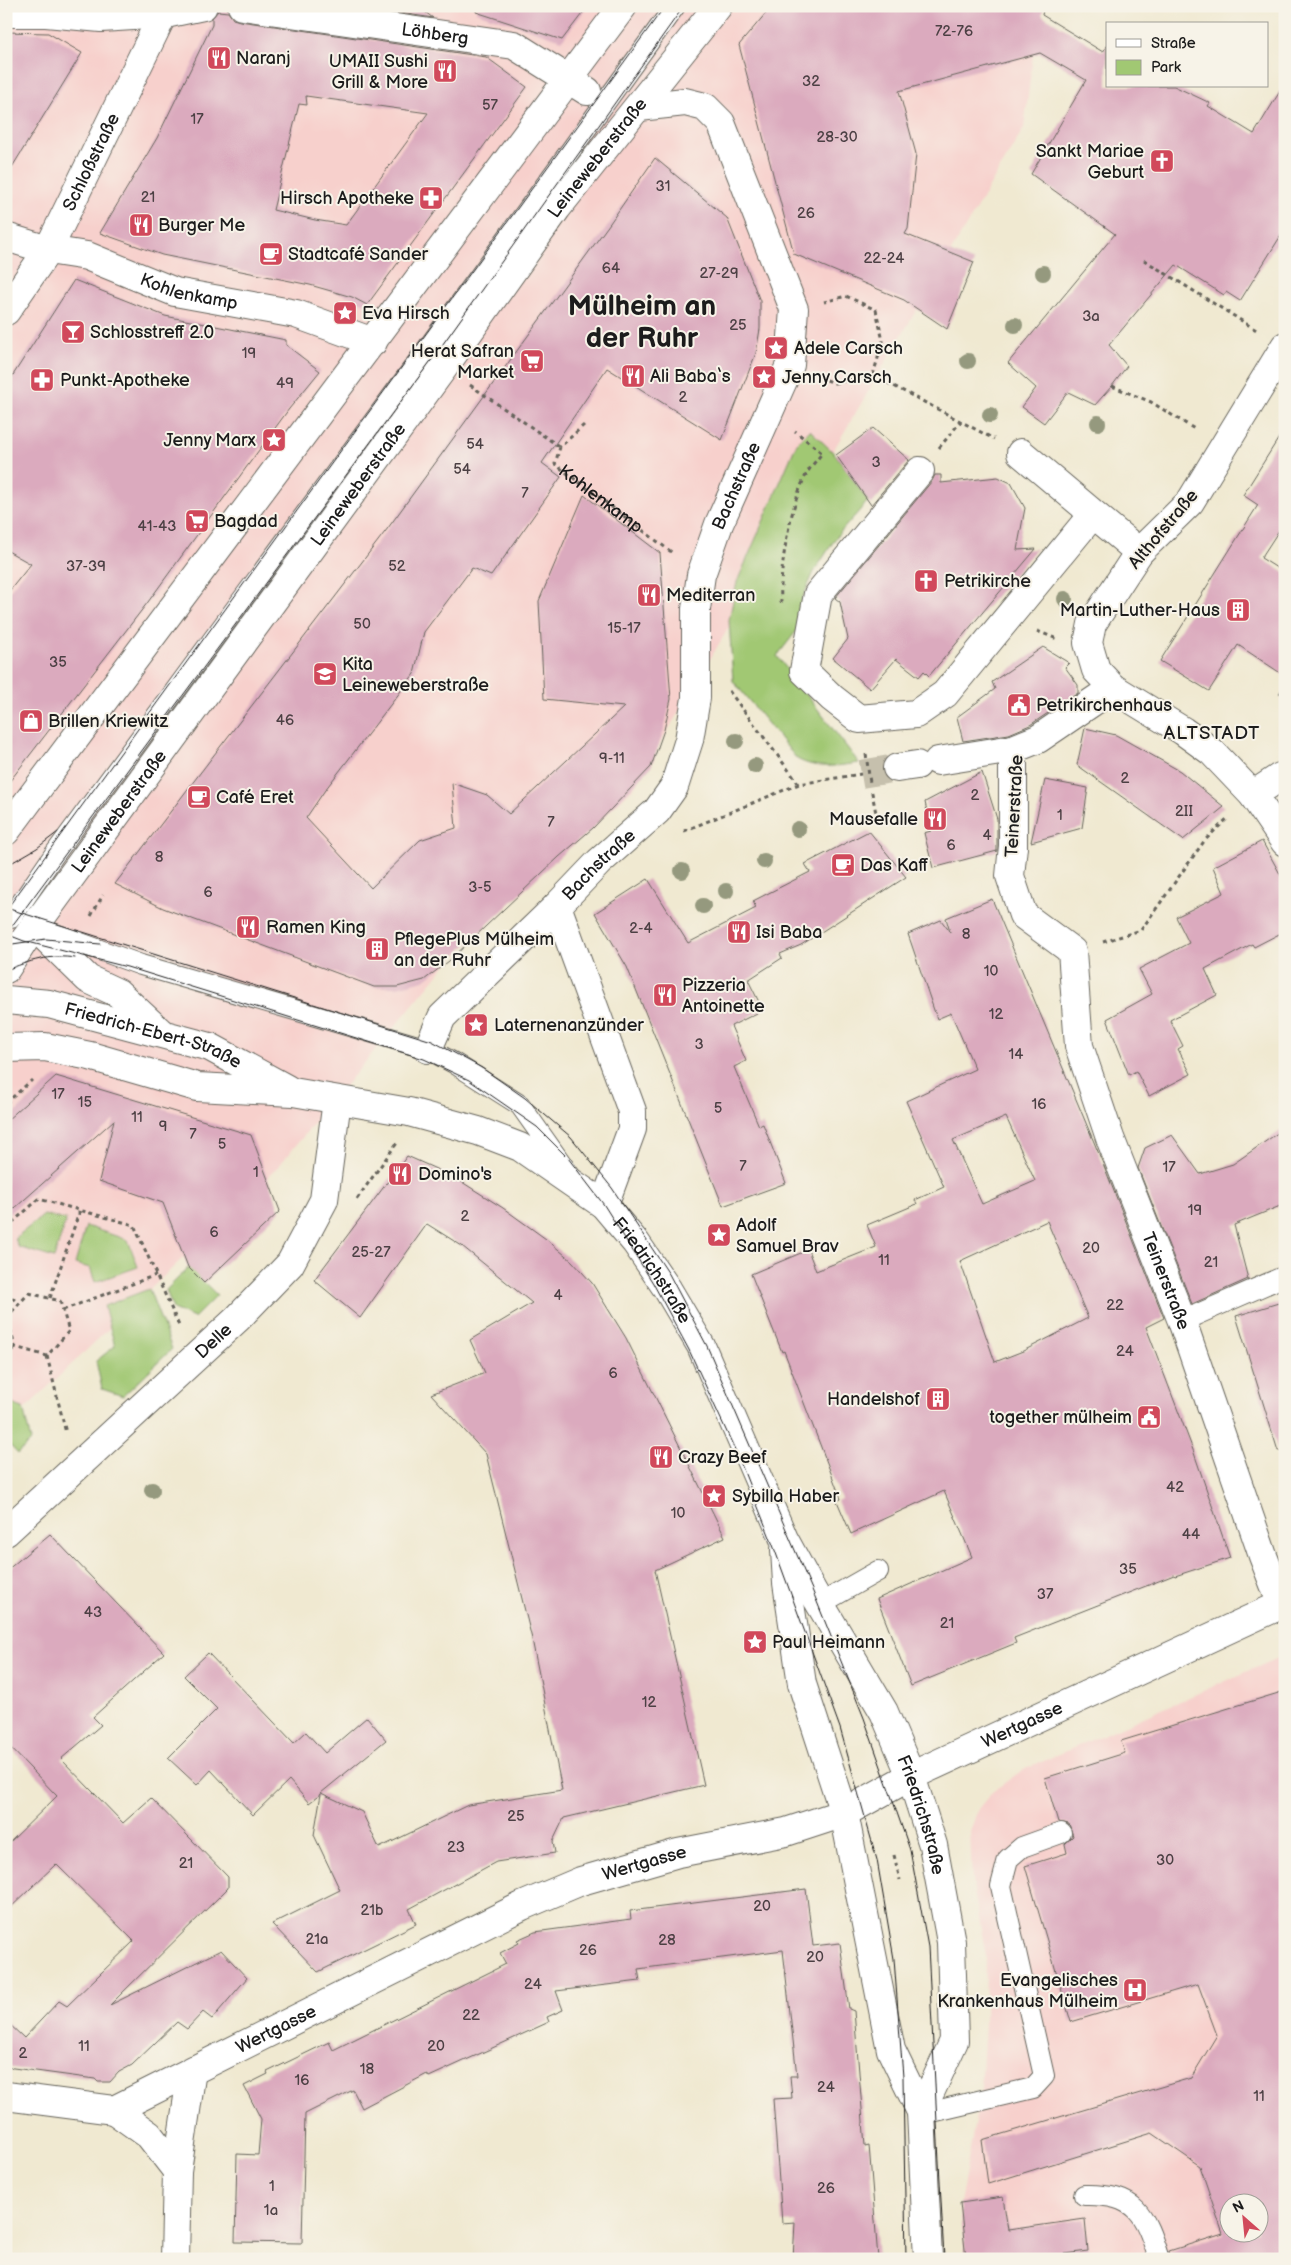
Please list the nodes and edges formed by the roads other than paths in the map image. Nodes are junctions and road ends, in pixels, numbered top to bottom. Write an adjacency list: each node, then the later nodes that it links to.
1 (202, 6): 6 (street)
2 (242, 6): 8 (street, Löhberg)
3 (623, 6): 8 (street)
4 (675, 6): 27 (lane)
5 (718, 6): 9 (street, Leineweberstraße)
6 (166, 10): 7 (street); 11 (street, Schloßstraße)
7 (6, 13)
8 (578, 85): 13 (street)
9 (639, 107): 26 (street, Bachstraße); 27 (street, Leineweberstraße)
10 (6, 237): 11 (street, Kohlenkamp)
11 (48, 250): 12 (street, Schloßstraße); 13 (street, Kohlenkamp)
12 (6, 311)
13 (373, 342): 24 (street)
14 (1284, 346): 18 (street, Althofstraße)
15 (1021, 453): 17 (street)
16 (920, 470): 17 (street)
17 (1093, 514): 18 (street)
18 (1139, 552): 19 (street, Althofstraße)
19 (1113, 688): 20 (street, Teinerstraße); 23 (street, Althofstraße)
20 (1013, 749): 21 (street); 39 (street, Teinerstraße)
21 (918, 765)
22 (1285, 777): 23 (street)
23 (1253, 794): 25 (street, Althofstraße)
24 (6, 831)
25 (1285, 842)
26 (557, 906): 32 (street, Bachstraße); 37 (street, Bachstraße)
27 (17, 920): 28 (street, Leineweberstraße); 30 (street); 32 (lane)
28 (6, 969)
29 (6, 1000): 30 (street, Friedrich-Ebert-Straße)
30 (162, 1034): 33 (street, Friedrich-Ebert-Straße)
31 (6, 1048): 33 (street, Friedrich-Ebert-Straße)
32 (428, 1050): 36 (lane)
33 (293, 1092): 34 (street, Friedrich-Ebert-Straße)
34 (337, 1100): 35 (street, Friedrich-Ebert-Straße); 40 (street, Delle)
35 (409, 1112): 36 (street, Friedrichstraße)
36 (574, 1182): 37 (street, Friedrichstraße)
37 (604, 1205): 41 (street, Friedrichstraße)
38 (1285, 1276): 39 (lane)
39 (1182, 1321): 44 (street, Teinerstraße)
40 (6, 1532)
41 (784, 1540): 43 (street, Friedrichstraße); 46 (street, Friedrichstraße)
42 (878, 1571): 43 (lane)
43 (820, 1604): 45 (street, Friedrichstraße)
44 (1283, 1604): 45 (street, Wertgasse)
45 (912, 1776): 46 (street, Wertgasse); 51 (street, Friedrichstraße)
46 (844, 1813): 48 (street, Wertgasse); 51 (street, Friedrichstraße)
47 (1061, 1833): 51 (lane)
48 (192, 2070): 50 (street, Wertgasse); 52 (street)
49 (6, 2096): 50 (street)
50 (114, 2110): 52 (street)
51 (921, 2112): 55 (street, Friedrichstraße)
52 (177, 2171): 54 (street)
53 (1084, 2195): 56 (lane)
54 (175, 2259)
55 (928, 2259)
56 (1159, 2259)

